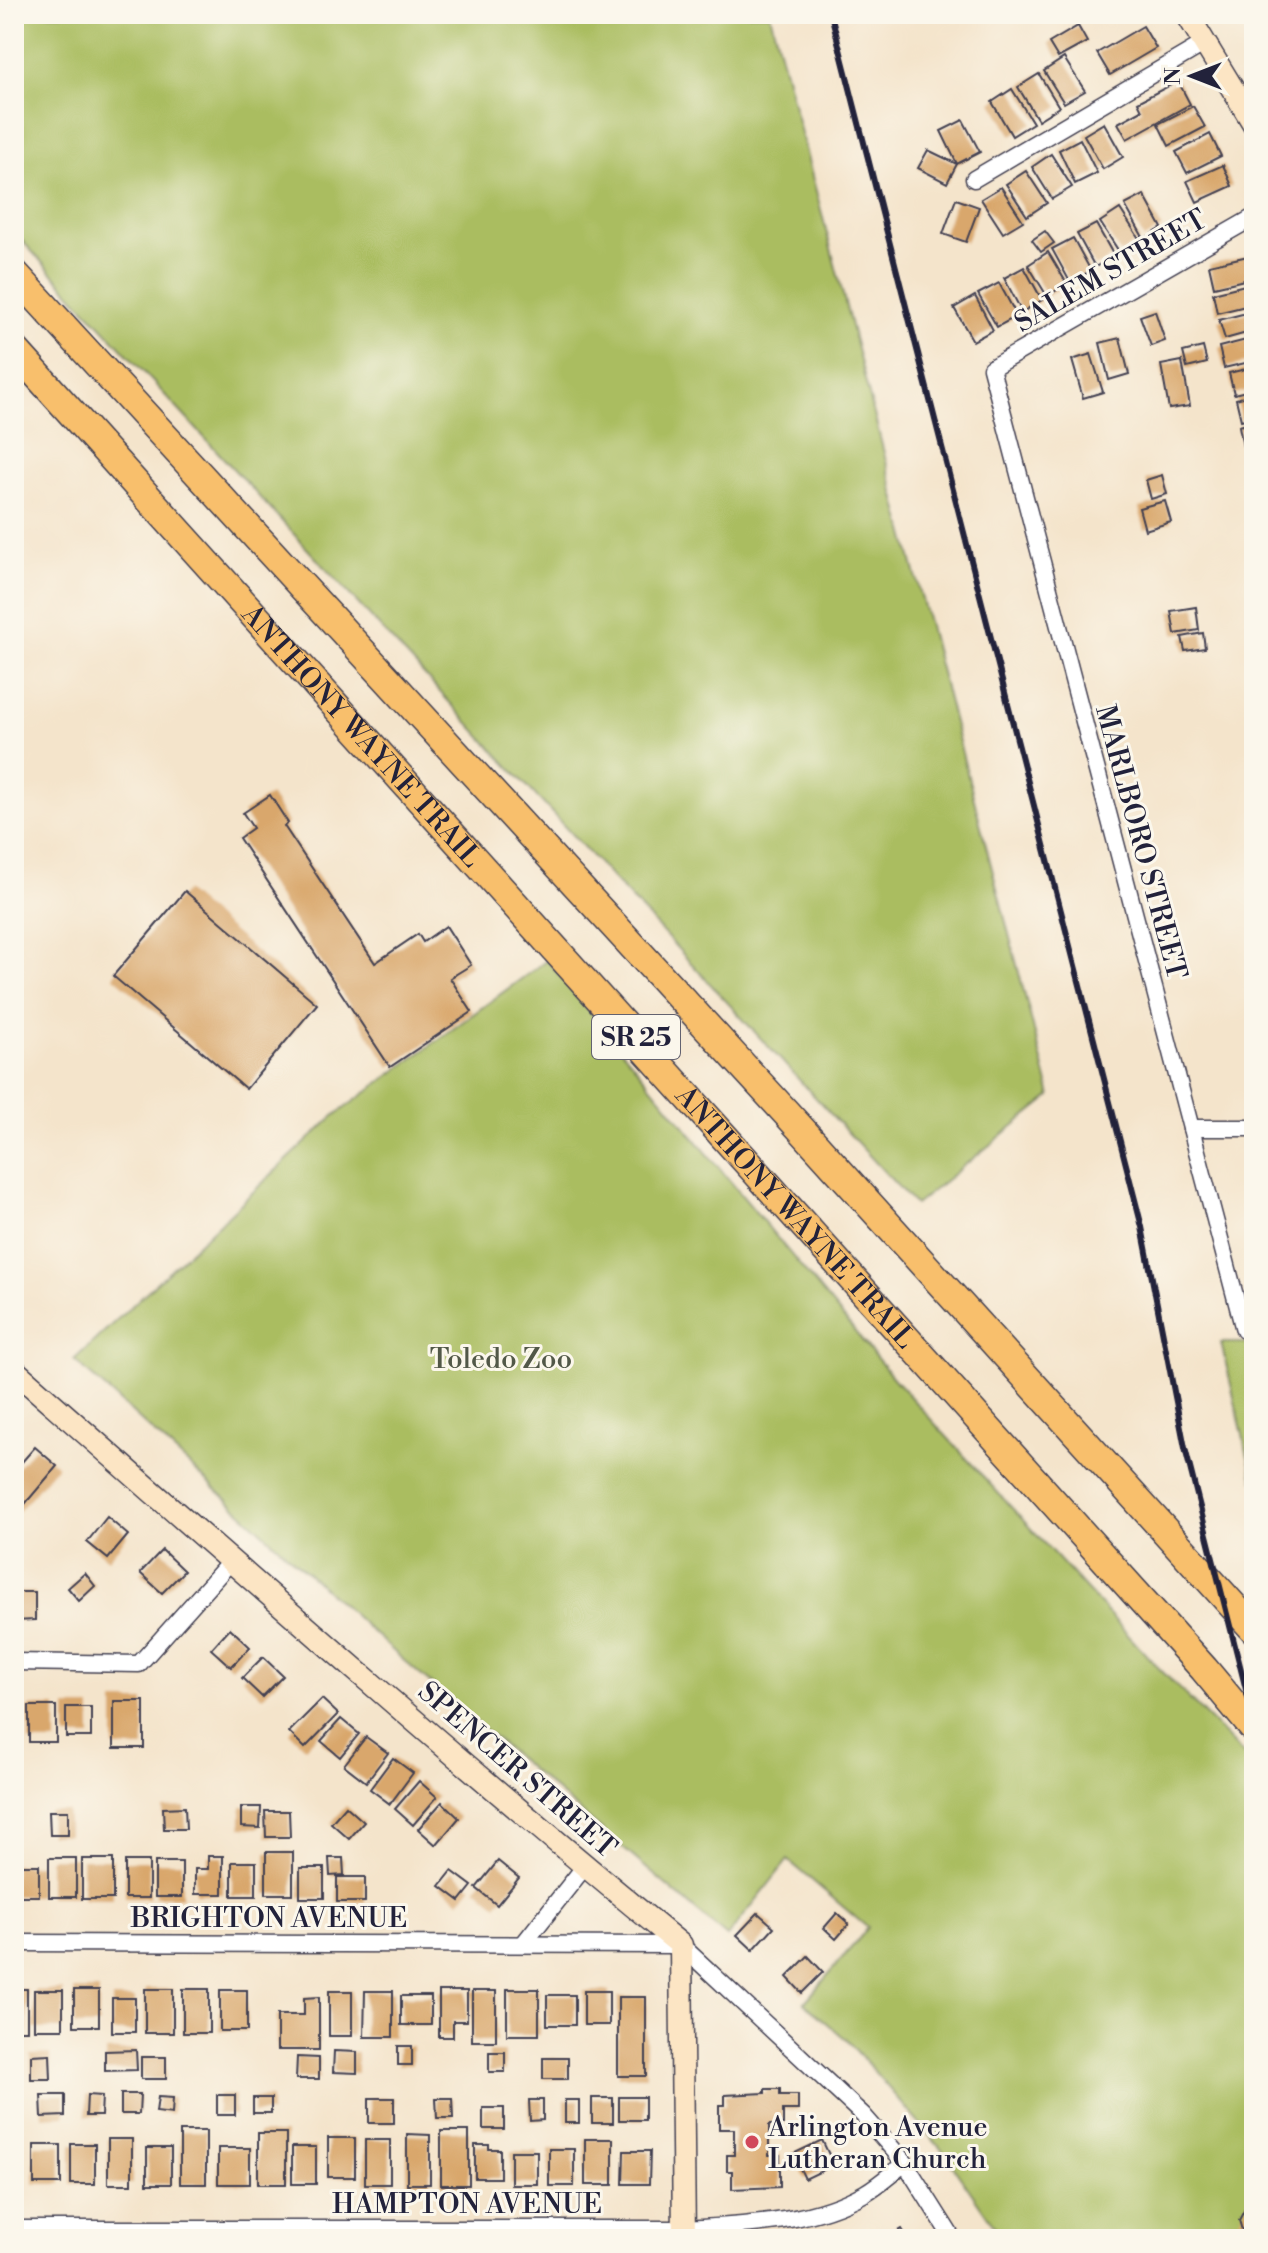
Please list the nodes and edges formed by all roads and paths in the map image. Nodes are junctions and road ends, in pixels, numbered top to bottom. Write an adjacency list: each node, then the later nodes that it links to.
1 (1187, 14): 2 (street)
2 (1205, 43): 3 (street); 4 (street)
3 (1253, 125)
4 (974, 179)
5 (1254, 217): 8 (street, SALEM STREET)
6 (14, 273): 14 (highway, ANTHONY WAYNE TRAIL / SR 25)
7 (14, 349): 16 (highway, ANTHONY WAYNE TRAIL / SR 25)
8 (991, 368): 9 (street, MARLBORO STREET)
9 (1191, 1128): 10 (street); 11 (street, MARLBORO STREET)
10 (1254, 1128)
11 (1249, 1330)
12 (14, 1370): 13 (street, SPENCER STREET)
13 (231, 1561): 15 (street); 17 (street, SPENCER STREET)
14 (1254, 1629)
15 (14, 1662)
16 (1254, 1729)
17 (585, 1866): 19 (street); 20 (street, SPENCER STREET)
18 (14, 1943): 19 (street, BRIGHTON AVENUE)
19 (524, 1943): 20 (street, BRIGHTON AVENUE)
20 (681, 1945): 21 (street, SPENCER STREET); 23 (street)
21 (905, 2163): 23 (street, HAMPTON AVENUE); 24 (street, SPENCER STREET)
22 (14, 2229): 23 (street, HAMPTON AVENUE)
23 (684, 2234)
24 (953, 2239)

